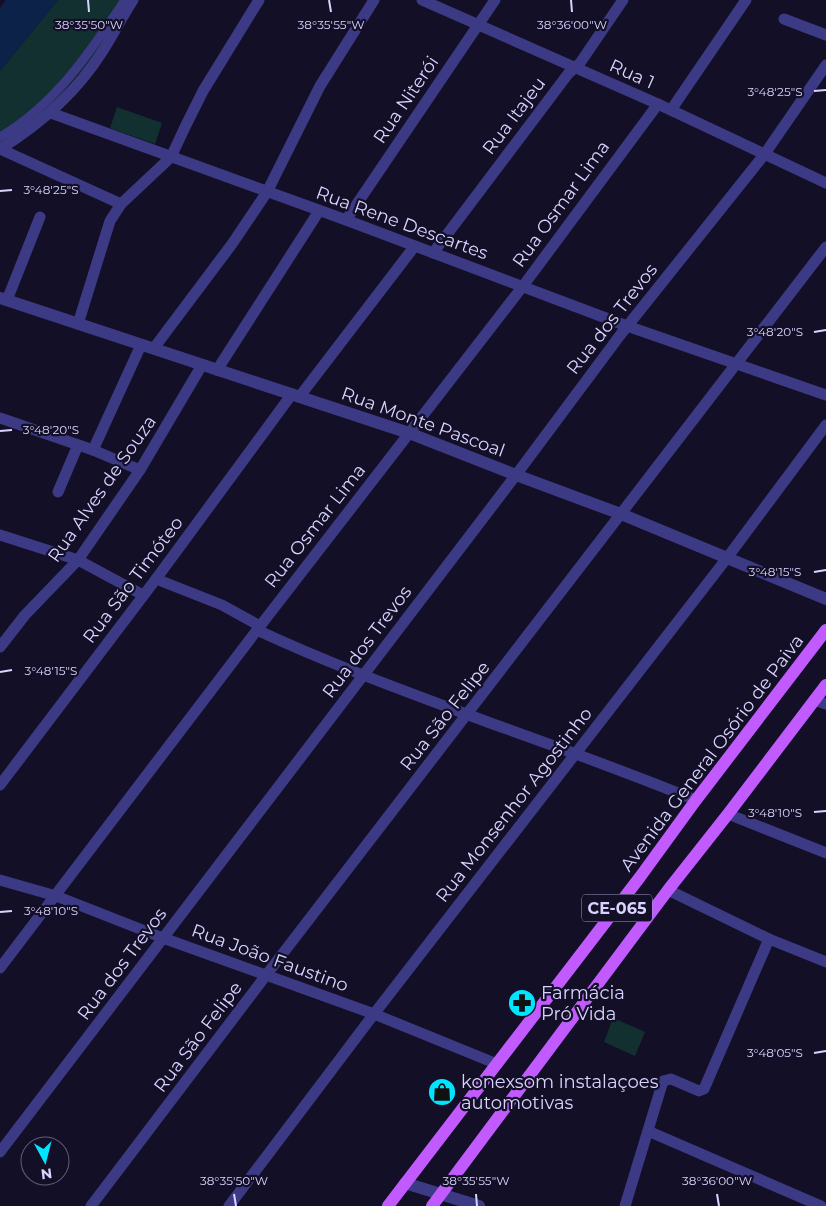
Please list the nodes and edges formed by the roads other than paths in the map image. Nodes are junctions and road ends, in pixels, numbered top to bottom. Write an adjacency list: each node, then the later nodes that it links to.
1 (125, 0): 17 (street)
2 (133, 0): 16 (street)
3 (259, 0): 20 (street)
4 (374, 0): 22 (street)
5 (422, 0): 10 (street, Rua 1)
6 (495, 0): 10 (street, Rua Niterói)
7 (623, 0): 13 (street, Rua Itajeu)
8 (746, 0): 15 (street)
9 (784, 19): 11 (street)
10 (478, 25): 13 (street, Rua 1); 26 (street, Rua Niterói)
11 (826, 35)
12 (826, 65): 19 (street, Rua dos Trevos)
13 (575, 68): 14 (street, Rua 1); 29 (street, Rua Itajeu)
14 (658, 104): 15 (street, Rua 1); 30 (street, Rua Osmar Lima)
15 (671, 110): 19 (street, Rua 1)
16 (51, 113): 18 (street); 20 (street, Rua Rene Descartes)
17 (0, 137)
18 (0, 149): 23 (street)
19 (764, 155): 21 (street, Rua 1); 33 (street, Rua dos Trevos)
20 (172, 157): 22 (street, Rua Rene Descartes); 23 (street)
21 (826, 183)
22 (267, 192): 24 (street, Rua Rene Descartes); 35 (street)
23 (121, 204): 32 (street)
24 (319, 211): 26 (street, Rua Rene Descartes); 38 (street)
25 (40, 217): 31 (street)
26 (346, 220): 27 (street, Rua Rene Descartes)
27 (414, 247): 29 (street, Rua Rene Descartes); 39 (street)
28 (826, 247): 36 (street, Rua São Felipe)
29 (433, 253): 30 (street, Rua Rene Descartes)
30 (523, 286): 33 (street, Rua Rene Descartes); 43 (street, Rua Osmar Lima)
31 (3, 299): 32 (street, Rua Monte Pascoal)
32 (78, 324): 34 (street, Rua Monte Pascoal)
33 (627, 326): 36 (street, Rua Rene Descartes); 47 (street, Rua dos Trevos)
34 (141, 344): 35 (street, Rua Monte Pascoal); 45 (street)
35 (154, 348): 37 (street, Rua Monte Pascoal)
36 (736, 364): 40 (street, Rua Rene Descartes); 49 (street, Rua São Felipe)
37 (202, 365): 38 (street, Rua Monte Pascoal); 46 (street, Rua Alves de Souza)
38 (216, 370): 39 (street, Rua Monte Pascoal)
39 (296, 395): 43 (street, Rua Monte Pascoal); 53 (street, Rua São Timóteo)
40 (826, 395)
41 (0, 418): 44 (street)
42 (826, 425): 51 (street, Rua Monsenhor Agostinho)
43 (409, 433): 47 (street, Rua Monte Pascoal); 56 (street, Rua Osmar Lima)
44 (78, 444): 45 (street); 48 (street)
45 (93, 450): 46 (street)
46 (140, 470): 52 (street, Rua Alves de Souza)
47 (516, 475): 49 (street, Rua Monte Pascoal); 59 (street, Rua dos Trevos)
48 (58, 492)
49 (621, 514): 51 (street, Rua Monte Pascoal); 62 (street, Rua São Felipe)
50 (0, 535): 52 (street)
51 (727, 558): 55 (street, Rua Monte Pascoal); 63 (street, Rua Monsenhor Agostinho)
52 (78, 560): 54 (street); 58 (street, Rua Alves de Souza)
53 (156, 579): 54 (street, Rua São Timóteo); 56 (street)
54 (143, 595): 64 (street, Rua São Timóteo)
55 (826, 599)
56 (258, 628): 59 (street); 70 (street, Rua Osmar Lima)
57 (826, 630): 65 (main road, Avenida General Osório de Paiva / CE-065)
58 (0, 647)
59 (362, 676): 62 (street); 71 (street, Rua dos Trevos)
60 (826, 684): 61 (main road, CE-065)
61 (820, 702): 66 (main road, CE-065)
62 (468, 714): 63 (street); 75 (street, Rua São Felipe)
63 (576, 754): 65 (street); 76 (street, Rua Monsenhor Agostinho)
64 (0, 785)
65 (696, 800): 77 (main road, Avenida General Osório de Paiva / CE-065)
66 (728, 814): 67 (street); 69 (main road, CE-065)
67 (826, 853)
68 (0, 880): 70 (street, Rua João Faustino)
69 (668, 890): 72 (street); 81 (main road, CE-065)
70 (56, 896): 71 (street, Rua João Faustino); 74 (street, Rua Osmar Lima)
71 (163, 938): 75 (street, Rua João Faustino); 79 (street, Rua dos Trevos)
72 (769, 939): 73 (street); 78 (street)
73 (826, 962)
74 (0, 968)
75 (267, 974): 76 (street, Rua João Faustino); 82 (street, Rua São Felipe)
76 (374, 1014): 77 (street, Rua João Faustino); 83 (street, Rua Monsenhor Agostinho)
77 (497, 1064): 80 (main road, Avenida General Osório de Paiva / CE-065)
78 (648, 1132): 87 (street); 88 (street)
79 (0, 1152)
80 (405, 1183): 81 (street); 84 (main road, Avenida General Osório de Paiva / CE-065)
81 (441, 1194): 85 (main road, CE-065); 86 (street)
82 (91, 1206)
83 (229, 1206)
84 (388, 1206)
85 (432, 1206)
86 (479, 1206)
87 (626, 1206)
88 (821, 1206)

